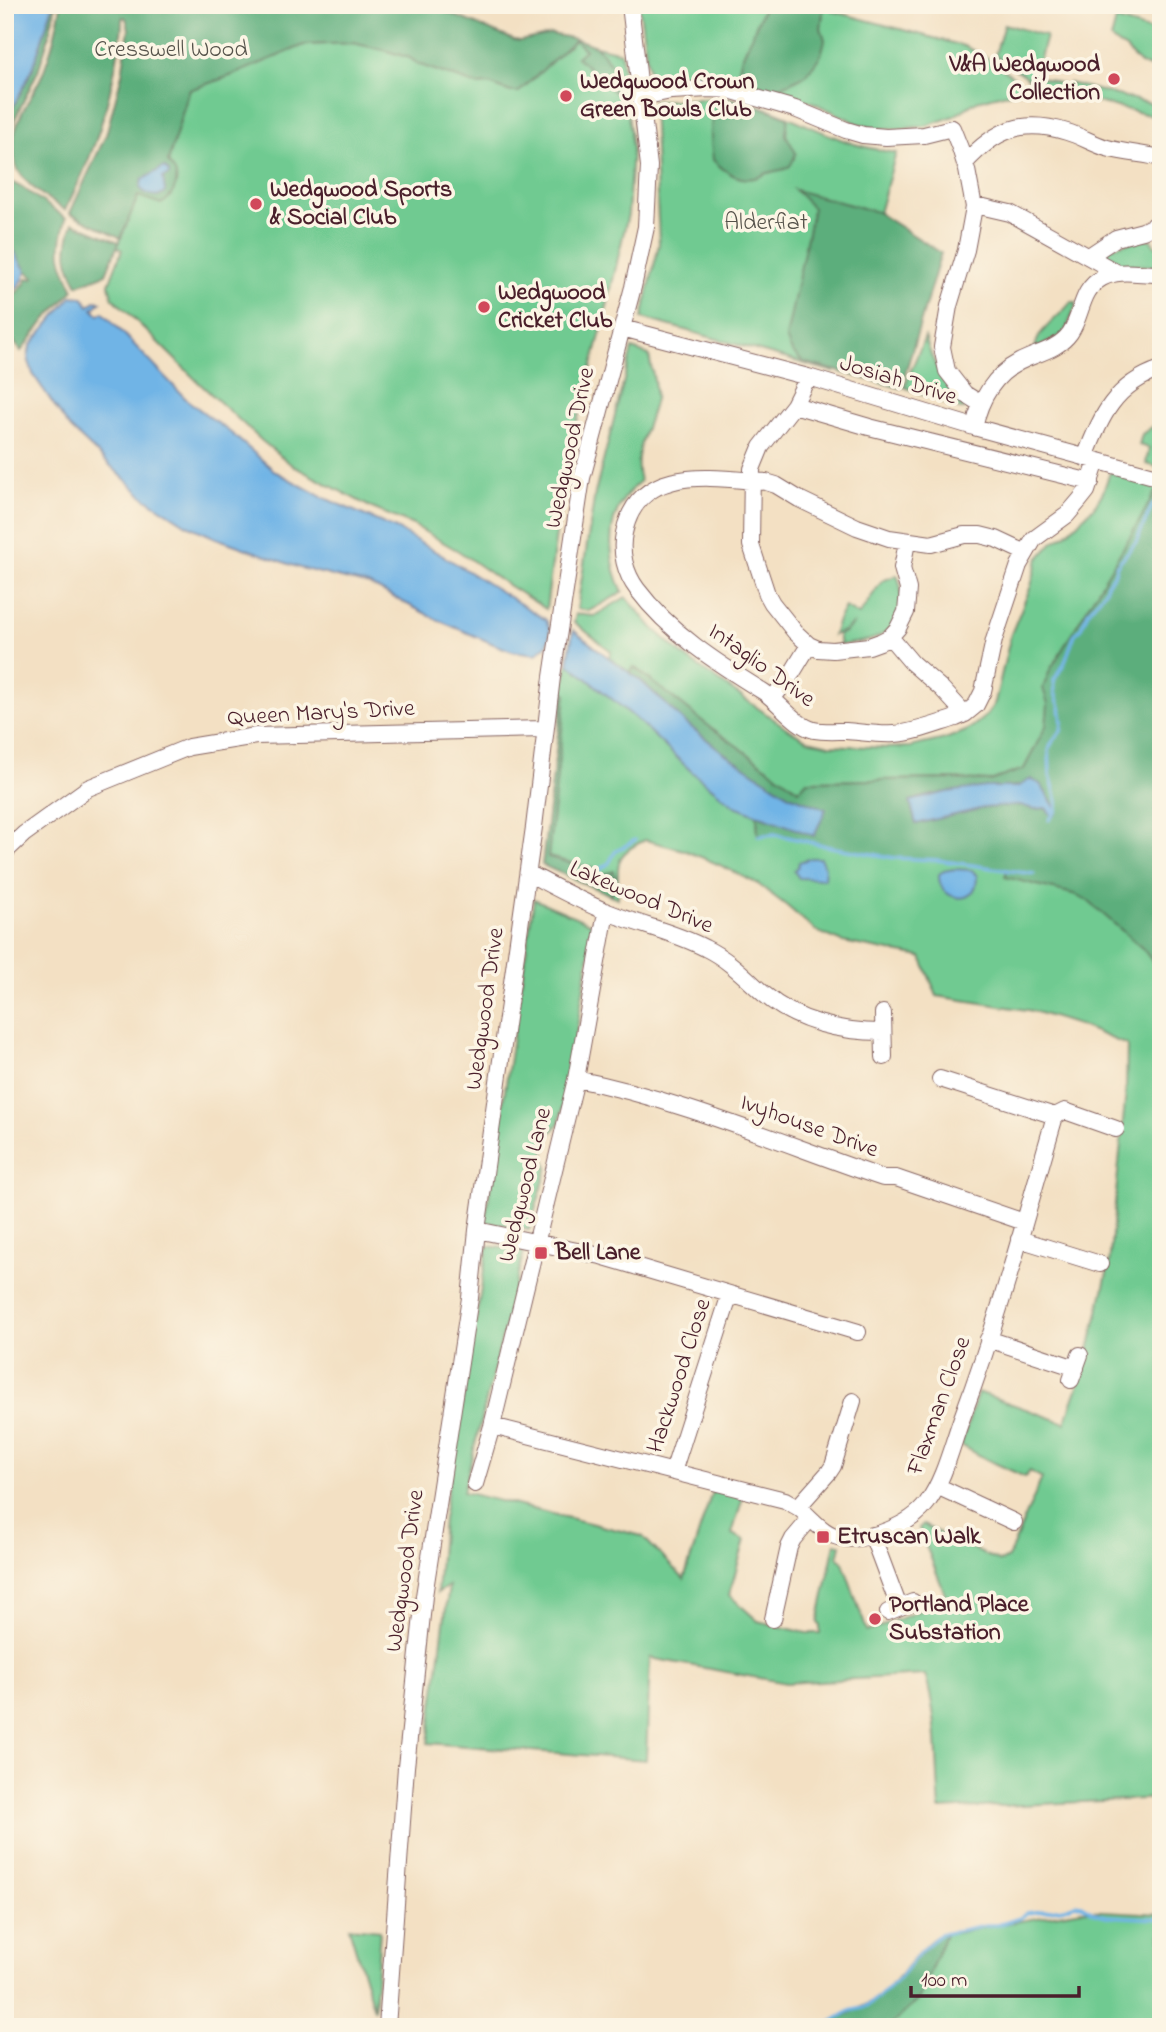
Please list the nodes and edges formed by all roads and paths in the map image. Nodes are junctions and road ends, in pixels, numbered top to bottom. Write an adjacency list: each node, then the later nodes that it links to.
1 (630, 5): 2 (street, Wedgwood Drive)
2 (642, 97): 4 (street); 10 (street, Wedgwood Drive)
3 (1161, 158): 4 (street)
4 (965, 163): 5 (street)
5 (974, 207): 7 (street); 13 (street)
6 (1157, 229): 7 (street)
7 (1089, 256): 8 (street)
8 (1116, 272): 9 (street); 13 (street)
9 (1161, 274)
10 (622, 328): 12 (street, Josiah Drive); 26 (street, Wedgwood Drive)
11 (1161, 369): 16 (street)
12 (808, 377): 14 (street); 15 (street, Josiah Drive)
13 (981, 404): 15 (street)
14 (794, 405): 18 (street); 19 (street)
15 (974, 427): 16 (street, Josiah Drive)
16 (1091, 460): 17 (street, Josiah Drive); 19 (street)
17 (1161, 478)
18 (751, 481): 20 (street, Intaglio Drive); 23 (street); 24 (street, Intaglio Drive)
19 (1091, 482): 21 (street)
20 (908, 542): 21 (street, Intaglio Drive); 22 (street)
21 (1026, 552): 25 (street)
22 (890, 637): 23 (street); 25 (street)
23 (809, 645): 24 (street)
24 (773, 698): 25 (street, Intaglio Drive)
25 (965, 714)
26 (544, 729): 27 (street, Queen Mary's Drive); 28 (street, Wedgwood Drive)
27 (5, 852)
28 (528, 873): 29 (street, Lakewood Drive); 38 (street, Wedgwood Drive)
29 (606, 912): 31 (street, Lakewood Drive); 33 (street, Wedgwood Lane)
30 (883, 1013): 31 (street)
31 (883, 1032): 32 (street)
32 (884, 1057)
33 (576, 1079): 37 (street, Ivyhouse Drive); 40 (street, Wedgwood Lane)
34 (940, 1079): 35 (street)
35 (1055, 1116): 36 (street); 37 (street, Flaxman Close)
36 (1116, 1129)
37 (1024, 1222): 39 (street, Flaxman Close)
38 (477, 1230): 40 (street); 57 (street, Wedgwood Drive)
39 (1019, 1238): 41 (street); 44 (street, Flaxman Close)
40 (535, 1242): 42 (street); 47 (street, Wedgwood Lane)
41 (1100, 1263)
42 (730, 1294): 43 (street); 48 (street, Hackwood Close)
43 (858, 1332)
44 (988, 1339): 45 (street); 50 (street, Flaxman Close)
45 (1075, 1368)
46 (853, 1401): 51 (street)
47 (492, 1426): 48 (street, Flaxman Close); 49 (street, Wedgwood Lane)
48 (673, 1472): 51 (street, Flaxman Close)
49 (475, 1484)
50 (937, 1486): 53 (street); 54 (street, Flaxman Close)
51 (798, 1507): 52 (street, Flaxman Close)
52 (810, 1519): 54 (street, Flaxman Close); 56 (street)
53 (1014, 1522)
54 (872, 1535): 55 (street)
55 (900, 1607)
56 (770, 1614)
57 (387, 2027)

